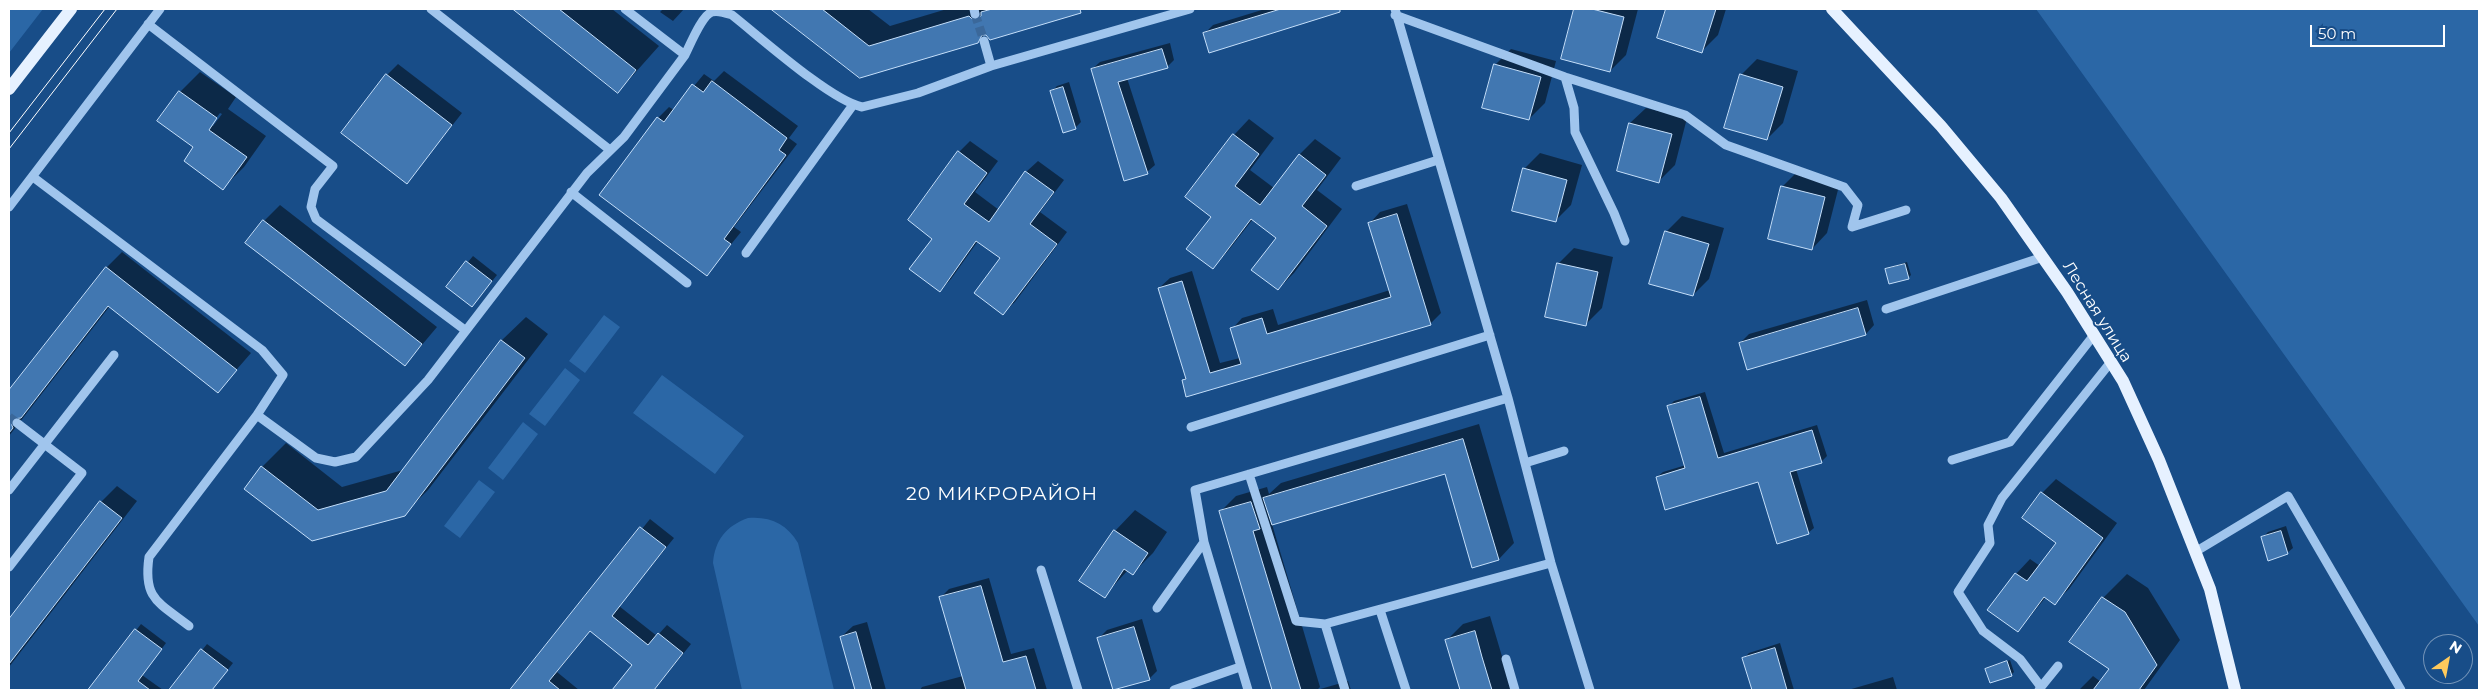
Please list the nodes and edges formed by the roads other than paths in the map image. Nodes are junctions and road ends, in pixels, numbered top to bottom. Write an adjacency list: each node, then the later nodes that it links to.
1 (71, 9): 13 (main road)
2 (160, 9): 8 (lane)
3 (431, 9): 15 (lane)
4 (624, 9): 10 (lane)
5 (1190, 9): 11 (lane)
6 (1832, 9): 24 (main road, Лесная улица)
7 (1395, 12): 12 (lane); 16 (lane)
8 (148, 24): 17 (lane); 27 (lane)
9 (984, 42): 11 (lane)
10 (684, 55): 14 (lane); 15 (lane)
11 (991, 66): 14 (lane)
12 (1565, 77): 21 (lane); 22 (lane)
13 (9, 89)
14 (853, 105): 23 (lane)
15 (610, 150): 19 (lane)
16 (1438, 160): 18 (lane); 29 (lane)
17 (32, 176): 20 (lane); 33 (lane)
18 (1356, 186)
19 (571, 192): 25 (lane); 27 (lane)
20 (9, 207)
21 (1906, 210)
22 (1625, 241)
23 (746, 253)
24 (2043, 257): 26 (lane); 28 (main road, Лесная улица)
25 (687, 283)
26 (1886, 309)
27 (465, 330): 33 (lane)
28 (2094, 335): 31 (main road, Лесная улица); 38 (lane)
29 (1490, 336): 32 (lane); 35 (lane)
30 (114, 355): 36 (lane)
31 (2110, 363): 43 (main road, Лесная улица); 54 (lane)
32 (1508, 398): 39 (lane); 40 (lane)
33 (257, 415): 50 (lane)
34 (17, 423): 36 (lane)
35 (1192, 427)
36 (44, 444): 41 (lane); 45 (lane)
37 (1564, 451): 39 (lane)
38 (1952, 460)
39 (1525, 463): 44 (lane)
40 (1249, 474): 42 (lane); 49 (lane)
41 (9, 490)
42 (1204, 542): 47 (lane); 53 (lane)
43 (2195, 552): 62 (main road, Лесная улица); 63 (lane)
44 (1551, 563): 48 (lane); 61 (lane)
45 (9, 567)
46 (1041, 570): 55 (lane)
47 (1157, 608)
48 (1380, 610): 49 (lane); 59 (lane)
49 (1325, 624): 58 (lane)
50 (189, 626)
51 (1506, 659): 60 (lane)
52 (2058, 666): 54 (lane)
53 (1240, 667): 56 (lane); 57 (lane)
54 (2040, 689)
55 (1078, 690)
56 (1174, 690)
57 (1248, 690)
58 (1345, 690)
59 (1406, 690)
60 (1515, 690)
61 (1590, 690)
62 (2235, 690)
63 (2401, 690)

